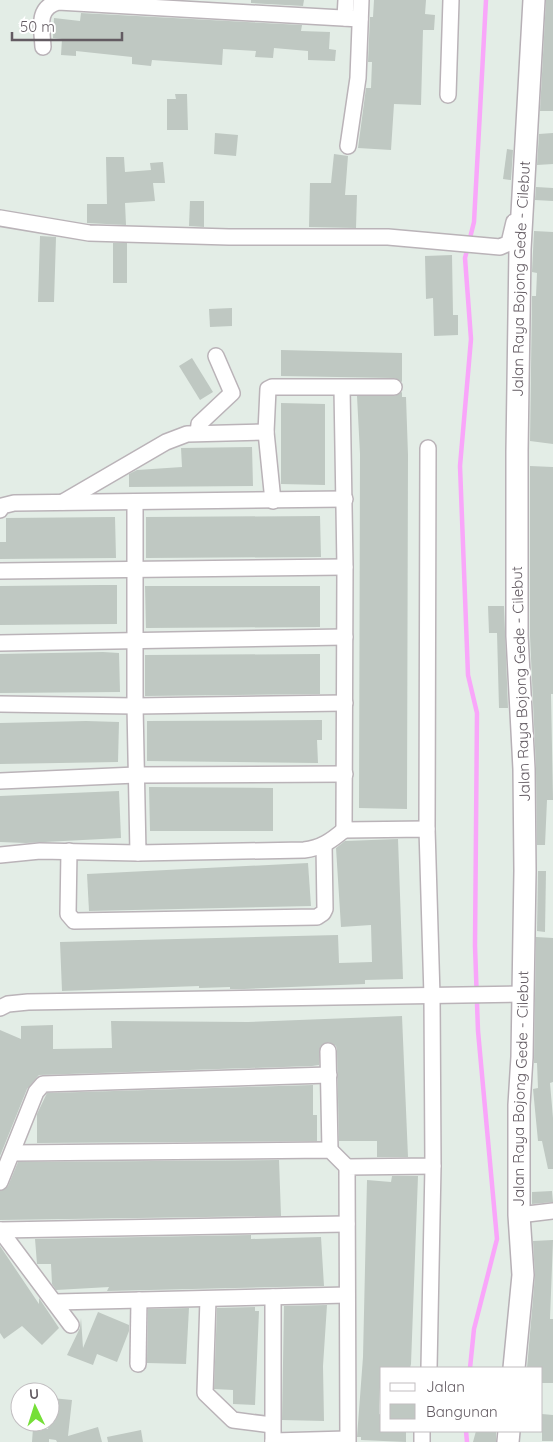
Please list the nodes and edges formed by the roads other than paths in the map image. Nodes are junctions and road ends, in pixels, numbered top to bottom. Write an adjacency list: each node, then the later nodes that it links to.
1 (346, 0): 7 (street)
2 (361, 0): 7 (street)
3 (451, 0): 9 (street)
4 (534, 0): 11 (main road, Jalan Raya Bojong Gede - Cilebut)
5 (62, 1): 6 (street); 8 (street)
6 (85, 1): 7 (street)
7 (353, 18): 10 (street)
8 (43, 47)
9 (448, 95)
10 (348, 146)
11 (523, 182): 13 (street); 14 (main road, Jalan Raya Bojong Gede - Cilebut)
12 (0, 218): 13 (street)
13 (502, 246): 14 (street)
14 (519, 284): 44 (main road, Jalan Raya Bojong Gede - Cilebut)
15 (216, 356): 19 (street)
16 (394, 387): 17 (street)
17 (342, 388): 18 (street); 21 (street)
18 (266, 432): 19 (street); 22 (street)
19 (198, 433): 23 (street)
20 (428, 448): 38 (street)
21 (345, 499): 22 (street); 26 (street)
22 (273, 501): 24 (street)
23 (62, 503): 24 (street); 25 (street)
24 (135, 503): 28 (street)
25 (0, 510)
26 (345, 568): 28 (street); 29 (street)
27 (0, 571): 28 (street)
28 (135, 571): 30 (street)
29 (346, 637): 30 (street); 33 (street)
30 (136, 641): 31 (street); 34 (street)
31 (0, 642)
32 (0, 704): 34 (street)
33 (345, 704): 34 (street); 35 (street)
34 (135, 706): 36 (street)
35 (345, 774): 36 (street); 39 (street)
36 (136, 775): 37 (street); 42 (street)
37 (0, 780)
38 (428, 828): 39 (street); 45 (street)
39 (344, 830): 40 (street)
40 (324, 845): 41 (street); 42 (street)
41 (70, 851): 42 (street); 43 (street)
42 (138, 853)
43 (0, 855)
44 (523, 994): 45 (street); 55 (main road, Jalan Raya Bojong Gede - Cilebut)
45 (432, 996): 46 (street); 52 (street)
46 (0, 1008)
47 (328, 1051): 48 (street)
48 (328, 1075): 49 (street); 50 (street)
49 (330, 1150): 50 (street); 51 (street)
50 (13, 1153): 53 (street)
51 (347, 1166): 52 (street); 56 (street)
52 (432, 1166): 65 (street)
53 (0, 1182)
54 (553, 1211): 55 (street)
55 (519, 1215): 66 (main road, Jalan Raya Bojong Gede - Cilebut)
56 (347, 1224): 57 (street); 58 (street)
57 (0, 1230): 62 (street)
58 (347, 1295): 59 (street); 68 (street)
59 (274, 1297): 60 (street); 67 (street)
60 (208, 1298): 61 (street); 67 (street)
61 (140, 1300): 62 (street); 64 (street)
62 (56, 1302): 63 (street)
63 (71, 1325)
64 (138, 1364)
65 (429, 1367)
66 (514, 1367)
67 (272, 1425): 69 (street)
68 (347, 1440): 69 (street)
69 (273, 1441)

